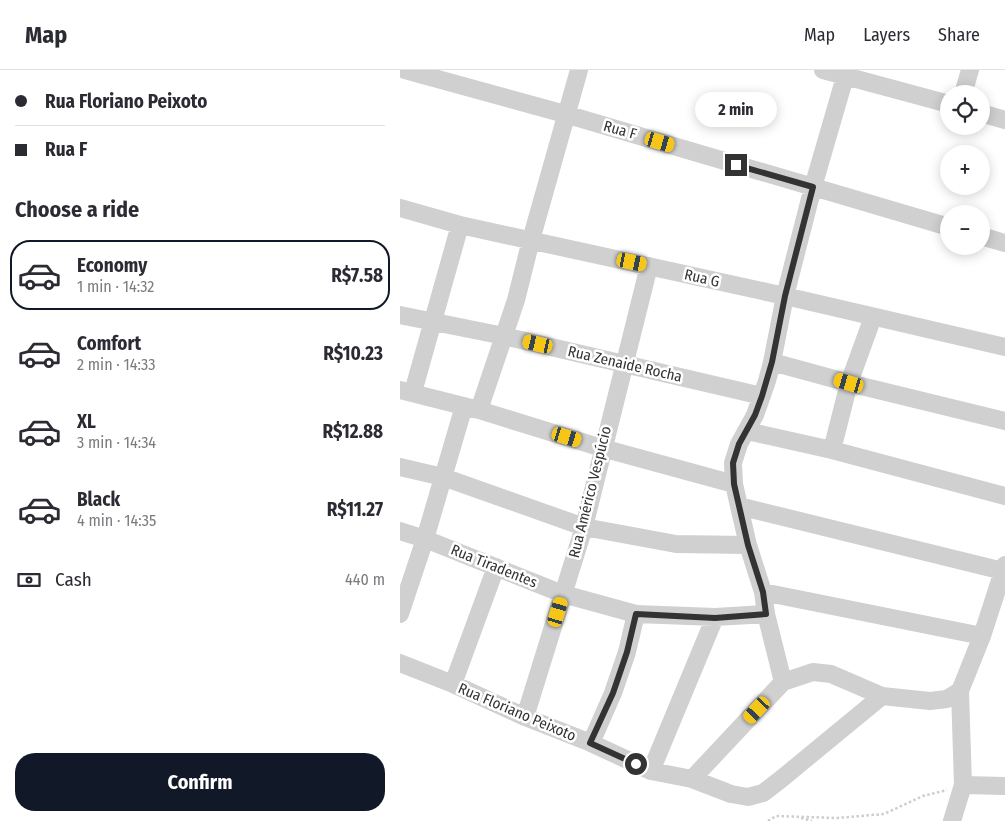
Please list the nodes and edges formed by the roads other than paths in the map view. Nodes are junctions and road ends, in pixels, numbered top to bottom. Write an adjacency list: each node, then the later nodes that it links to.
1 (405, 70): 8 (street, Rua F)
2 (579, 70): 8 (street)
3 (823, 70): 5 (street)
4 (970, 70): 6 (street)
5 (846, 73): 7 (street); 11 (street)
6 (966, 85)
7 (940, 101)
8 (565, 114): 11 (street, Rua F); 16 (street)
9 (990, 116): 10 (street)
10 (1005, 120)
11 (813, 187): 13 (street, Rua F); 19 (street)
12 (400, 208): 14 (street, Rua G)
13 (940, 224)
14 (460, 225): 16 (street, Rua G); 22 (street)
15 (990, 239): 17 (street)
16 (531, 240): 18 (street, Rua G); 23 (street)
17 (1005, 243)
18 (648, 266): 19 (street, Rua G); 26 (street, Rua Américo Vespúcio)
19 (785, 296): 21 (street, Rua G); 25 (street)
20 (400, 315): 22 (street, Rua Zenaide Rocha)
21 (873, 317): 24 (street, Rua G); 27 (street)
22 (433, 322): 23 (street, Rua Zenaide Rocha); 28 (street)
23 (504, 336): 26 (street, Rua Zenaide Rocha); 30 (street)
24 (1005, 347)
25 (772, 362): 27 (street); 29 (street)
26 (623, 364): 29 (street, Rua Zenaide Rocha); 33 (street, Rua Américo Vespúcio)
27 (849, 383): 31 (street); 34 (street)
28 (406, 391): 30 (street)
29 (762, 396): 32 (street)
30 (471, 408): 33 (street); 36 (street)
31 (1005, 421)
32 (747, 431): 34 (street); 37 (street)
33 (602, 448): 37 (street); 40 (street, Rua Américo Vespúcio)
34 (832, 450): 38 (street)
35 (400, 467): 36 (street)
36 (443, 478): 40 (street); 42 (street)
37 (734, 484): 39 (street)
38 (1005, 496)
39 (739, 506): 43 (street); 45 (street)
40 (584, 527): 43 (street); 47 (street, Rua Américo Vespúcio)
41 (400, 531): 42 (street, Rua Tiradentes)
42 (425, 539): 44 (street, Rua Tiradentes); 48 (street)
43 (748, 545): 46 (street)
44 (496, 568): 47 (street, Rua Tiradentes); 55 (street)
45 (1004, 568): 52 (street)
46 (763, 592): 50 (street); 52 (street)
47 (563, 594): 49 (street, Rua Tiradentes); 58 (street, Rua Américo Vespúcio)
48 (400, 614)
49 (636, 614): 51 (street, Rua Tiradentes); 59 (street)
50 (766, 614): 51 (street, Rua Tiradentes); 54 (street)
51 (715, 618): 60 (street)
52 (982, 636): 56 (street)
53 (400, 663): 55 (street, Rua Floriano Peixoto)
54 (783, 682): 57 (street); 61 (street)
55 (453, 684): 58 (street, Rua Floriano Peixoto)
56 (960, 691): 57 (street); 62 (street)
57 (882, 696): 61 (street, Rua Floriano Peixoto)
58 (525, 717): 59 (street, Rua Floriano Peixoto)
59 (590, 743): 60 (street, Rua Floriano Peixoto)
60 (651, 771): 61 (street, Rua Floriano Peixoto)
61 (692, 779)
62 (963, 786): 63 (street); 64 (street)
63 (1005, 786)
64 (952, 821)

